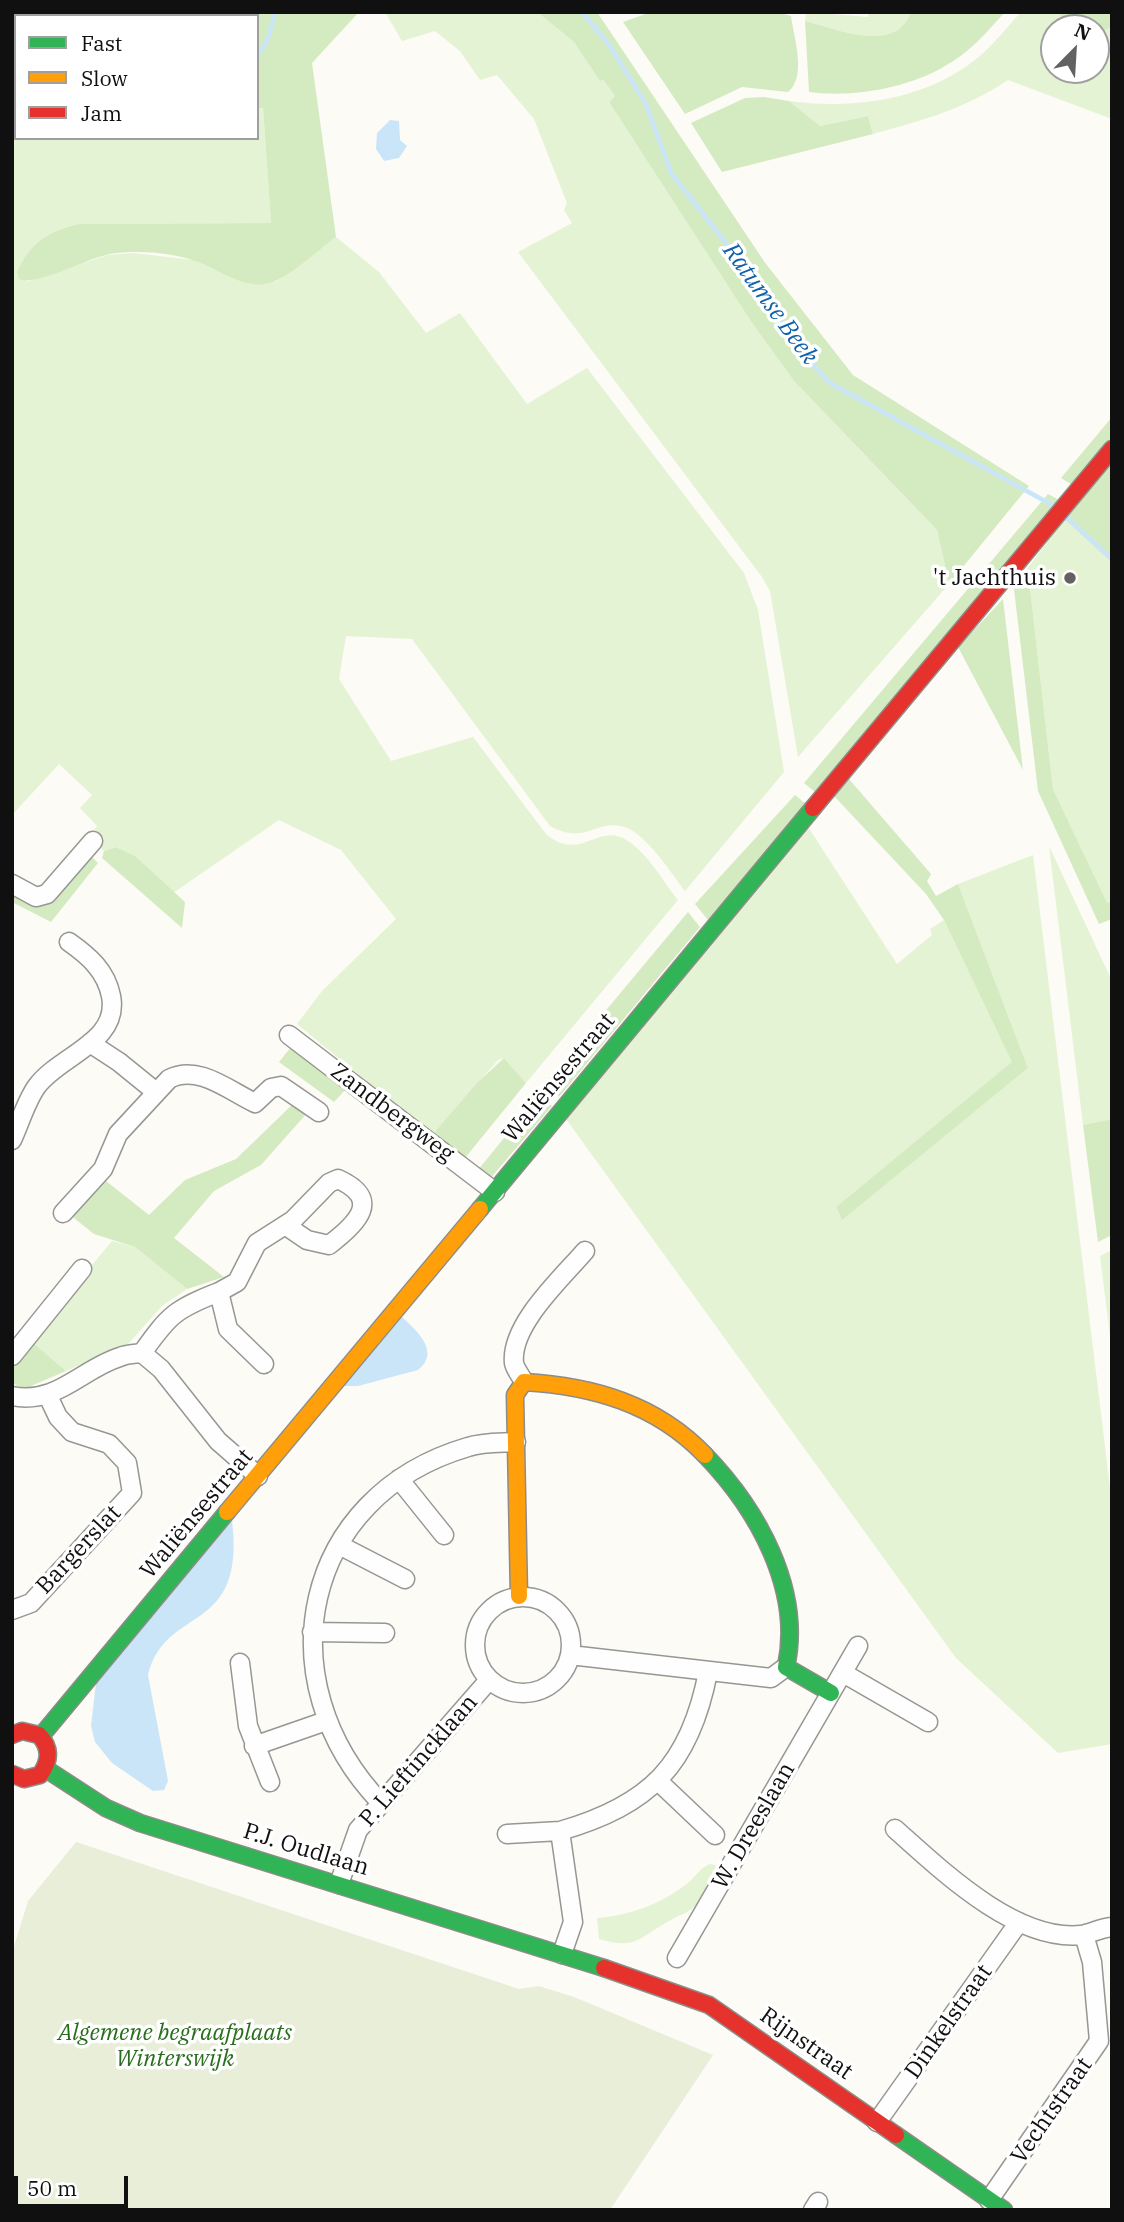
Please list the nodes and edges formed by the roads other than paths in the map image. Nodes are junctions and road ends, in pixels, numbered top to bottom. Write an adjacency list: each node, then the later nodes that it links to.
1 (1112, 449): 10 (street, Waliënsestraat)
2 (93, 841): 3 (street)
3 (12, 884)
4 (69, 942): 6 (street)
5 (289, 1035): 10 (street, Zandbergweg)
6 (90, 1043): 7 (street); 9 (street)
7 (156, 1092): 8 (street); 11 (street)
8 (319, 1112)
9 (12, 1140)
10 (495, 1192): 23 (street, Waliënsestraat)
11 (63, 1213)
12 (285, 1225): 15 (street)
13 (586, 1251): 19 (street)
14 (82, 1269): 17 (street)
15 (219, 1292): 16 (street); 18 (street)
16 (142, 1353): 21 (street); 23 (street)
17 (12, 1356)
18 (264, 1364)
19 (524, 1382): 22 (street); 35 (street)
20 (12, 1396): 21 (street)
21 (48, 1396): 29 (street, Bargerslat)
22 (516, 1442): 24 (street); 28 (street)
23 (258, 1476): 43 (street, Waliënsestraat)
24 (399, 1479): 25 (street); 26 (street)
25 (444, 1535)
26 (339, 1545): 27 (street); 30 (street)
27 (405, 1579)
28 (519, 1596): 33 (street); 38 (street, P. Lieftincklaan)
29 (12, 1610)
30 (312, 1632): 31 (street); 40 (street)
31 (386, 1633)
32 (858, 1646): 37 (street, W. Dreeslaan)
33 (570, 1655): 36 (street); 38 (street, P. Lieftincklaan)
34 (240, 1663): 44 (street)
35 (786, 1667): 36 (street); 39 (street)
36 (708, 1672): 47 (street)
37 (843, 1672): 39 (street, W. Dreeslaan); 41 (street)
38 (489, 1680): 49 (street, P. Lieftincklaan)
39 (831, 1693): 59 (street, W. Dreeslaan)
40 (326, 1721): 44 (street); 49 (street)
41 (929, 1722)
42 (12, 1735): 43 (street)
43 (41, 1735): 45 (street)
44 (254, 1746): 48 (street)
45 (46, 1769): 46 (street); 54 (street, P.J. Oudlaan)
46 (12, 1774)
47 (658, 1781): 51 (street); 53 (street)
48 (270, 1782)
49 (382, 1803): 54 (street, P. Lieftincklaan)
50 (895, 1829): 55 (street)
51 (560, 1831): 52 (street); 58 (street)
52 (507, 1834)
53 (715, 1835)
54 (339, 1884): 58 (street, P.J. Oudlaan)
55 (1020, 1922): 57 (street); 60 (street, Dinkelstraat)
56 (1112, 1927): 57 (street)
57 (1084, 1935): 61 (street, Vechtstraat)
58 (562, 1954): 60 (street, Rijnstraat)
59 (677, 1958)
60 (877, 2122): 61 (street, Rijnstraat)
61 (997, 2205)

